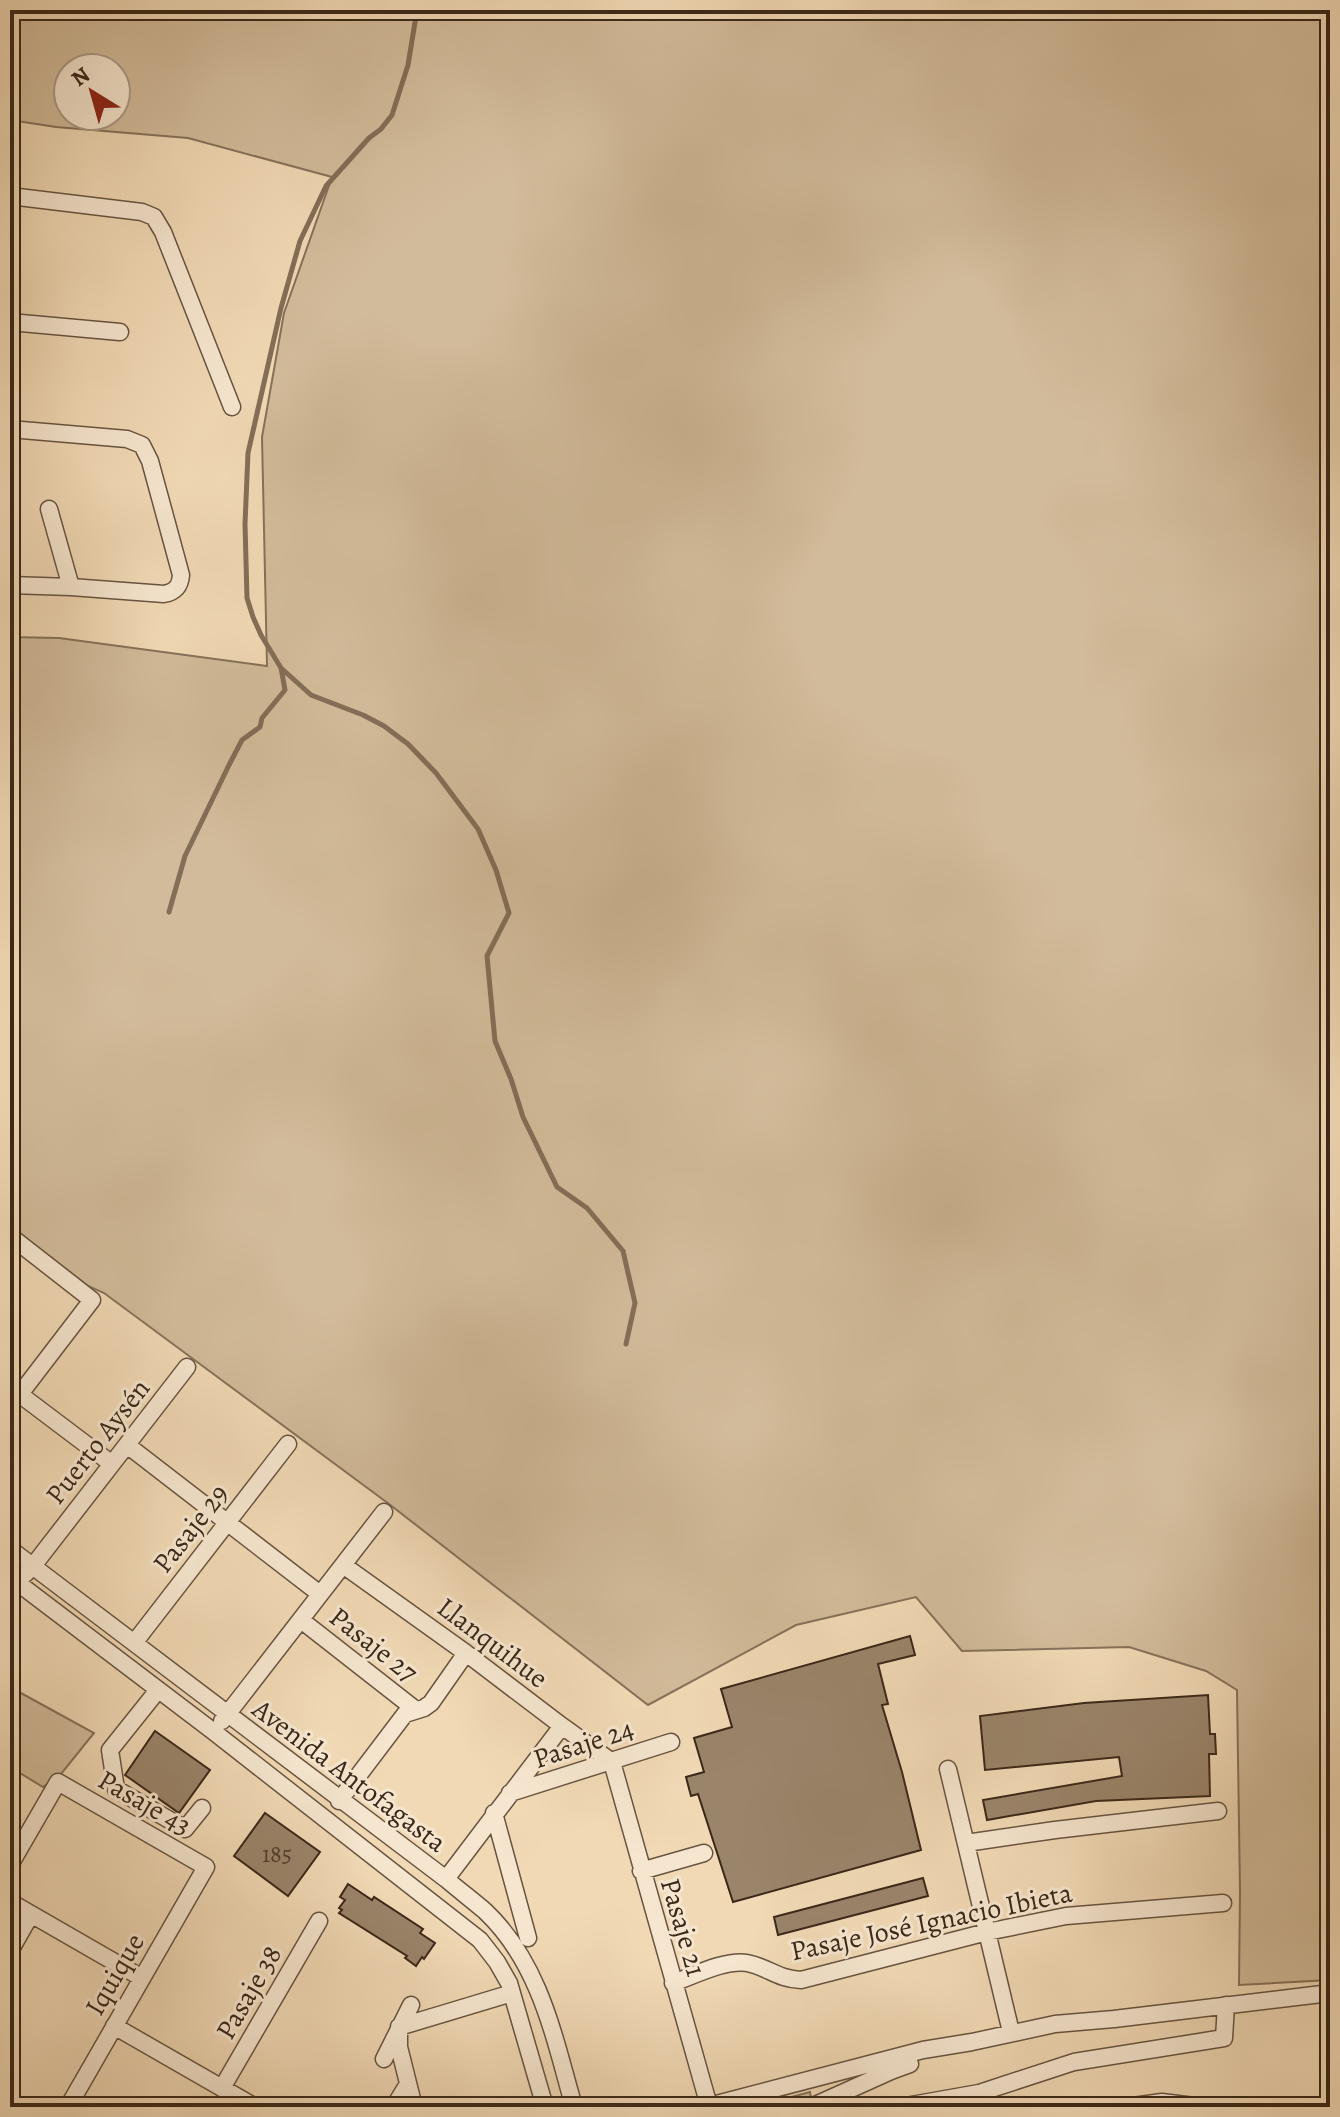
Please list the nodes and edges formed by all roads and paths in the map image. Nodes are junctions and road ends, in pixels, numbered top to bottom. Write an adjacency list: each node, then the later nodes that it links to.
1 (10, 196): 4 (street)
2 (10, 322): 3 (street)
3 (120, 332)
4 (232, 407)
5 (10, 429): 8 (street)
6 (49, 509): 8 (street)
7 (10, 585): 8 (street)
8 (71, 587)
9 (10, 1236): 11 (street)
10 (187, 1367): 13 (street, Puerto Aysén)
11 (15, 1390): 14 (street)
12 (288, 1444): 16 (street, Pasaje 29)
13 (127, 1445): 14 (street, Puerto Aysén); 16 (street)
14 (112, 1464): 19 (street, Puerto Aysén)
15 (384, 1512): 18 (street)
16 (227, 1522): 21 (street); 23 (street, Pasaje 29)
17 (10, 1549): 19 (street, Avenida Antofagasta)
18 (343, 1565): 21 (street); 24 (street, Llanquihue)
19 (33, 1566): 20 (street, Puerto Aysén); 23 (street, Avenida Antofagasta)
20 (12, 1583): 25 (street, Avenida Antofagasta)
21 (320, 1594): 22 (street)
22 (301, 1620): 26 (street, Pasaje 27); 27 (street)
23 (134, 1643): 27 (street, Avenida Antofagasta)
24 (466, 1653): 26 (street); 28 (street, Llanquihue)
25 (158, 1690): 29 (street, Avenida Antofagasta); 35 (street)
26 (416, 1710): 34 (street)
27 (227, 1715): 29 (street); 34 (street, Avenida Antofagasta)
28 (562, 1726): 31 (street, Llanquihue); 33 (street)
29 (214, 1732): 54 (street, Avenida Antofagasta)
30 (671, 1742): 31 (street, Pasaje 24)
31 (612, 1762): 33 (street, Pasaje 24); 43 (street, Pasaje 21)
32 (948, 1769): 38 (street)
33 (510, 1793): 37 (street)
34 (339, 1801): 44 (street, Avenida Antofagasta)
35 (202, 1808)
36 (1218, 1811): 38 (street)
37 (494, 1813): 44 (street); 50 (street)
38 (966, 1843): 49 (street)
39 (15, 1845): 41 (street); 42 (street, Pasaje 43)
40 (704, 1853): 43 (street)
41 (10, 1865)
42 (206, 1867): 52 (street, Iquique)
43 (641, 1871): 53 (street, Pasaje 21)
44 (446, 1879): 71 (street, Avenida Antofagasta)
45 (10, 1902): 47 (street)
46 (1223, 1903): 49 (street, Pasaje José Ignacio Ibieta)
47 (31, 1914): 51 (street); 52 (street)
48 (319, 1921): 64 (street, Pasaje 38)
49 (987, 1932): 53 (street, Pasaje José Ignacio Ibieta); 60 (street)
50 (528, 1938)
51 (10, 1951)
52 (142, 1978): 58 (street, Iquique)
53 (673, 1983): 65 (street, Pasaje 21)
54 (512, 1993): 59 (street); 70 (street, Avenida Antofagasta)
55 (1330, 1993): 57 (street)
56 (411, 2005): 59 (street)
57 (1226, 2005): 60 (street); 73 (street)
58 (114, 2026): 64 (street); 66 (street, Iquique)
59 (399, 2027): 62 (street); 63 (street)
60 (1011, 2032): 61 (street)
61 (972, 2042): 65 (street); 72 (street)
62 (384, 2059)
63 (408, 2084): 68 (street); 69 (street)
64 (222, 2088): 67 (street)
65 (707, 2106)
66 (68, 2107)
67 (255, 2107)
68 (394, 2107)
69 (414, 2107)
70 (545, 2107)
71 (574, 2107)
72 (811, 2107)
73 (900, 2107)
74 (1126, 2107): 75 (street)
75 (1202, 2107)

